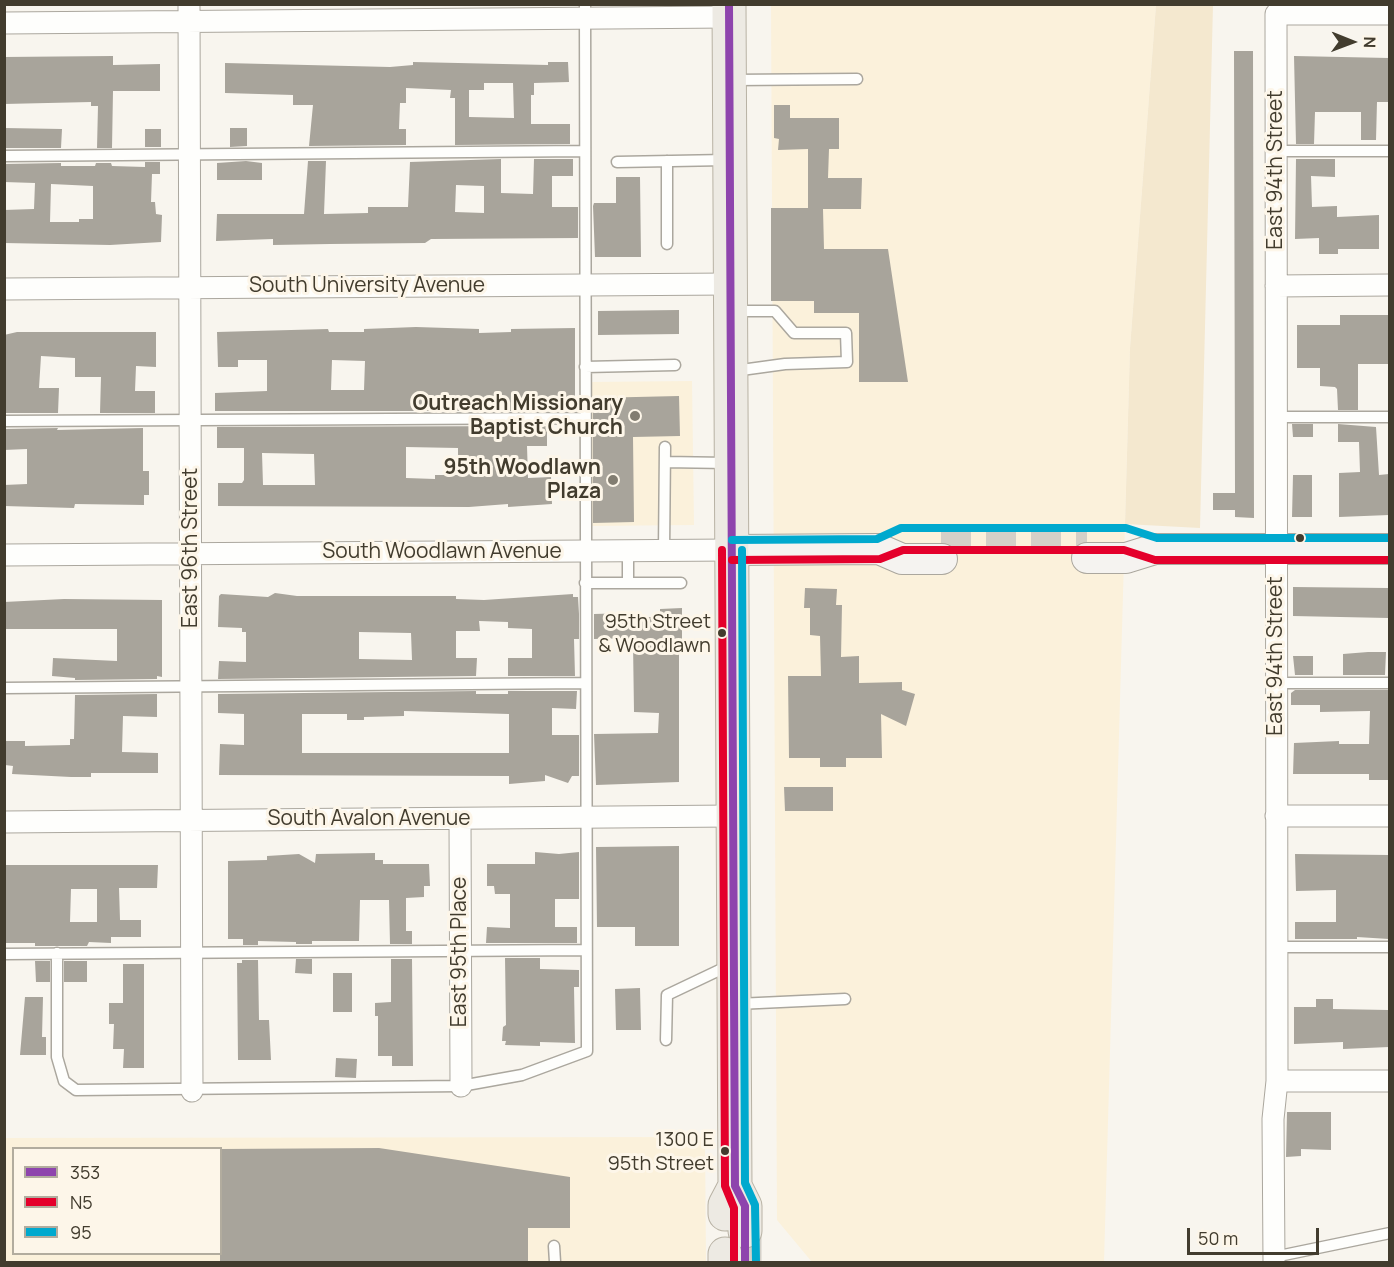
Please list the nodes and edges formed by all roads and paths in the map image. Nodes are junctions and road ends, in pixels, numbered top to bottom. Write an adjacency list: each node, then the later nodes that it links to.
1 (585, 11): 2 (street); 3 (street); 8 (lane)
2 (729, 11): 6 (main road)
3 (189, 13): 5 (street); 11 (street, East 96th Street)
4 (1389, 15): 9 (street, East 94th Street)
5 (4, 23)
6 (729, 80): 7 (lane); 13 (main road)
7 (857, 80)
8 (585, 151): 11 (lane); 17 (lane)
9 (1276, 151): 10 (lane); 19 (street, East 94th Street)
10 (1389, 151)
11 (190, 154): 12 (lane); 20 (street, East 96th Street)
12 (4, 156)
13 (730, 160): 14 (lane); 22 (main road)
14 (667, 161): 15 (lane); 16 (lane)
15 (617, 162)
16 (667, 244)
17 (585, 285): 20 (street, South University Avenue); 22 (street, South University Avenue); 24 (lane)
18 (1389, 285): 19 (street)
19 (1276, 286): 26 (street, East 94th Street)
20 (191, 288): 21 (street, South University Avenue); 29 (street, East 96th Street)
21 (4, 289)
22 (731, 297): 25 (main road); 25 (lane)
23 (675, 365): 24 (lane)
24 (585, 367): 28 (lane)
25 (731, 371): 33 (main road)
26 (1276, 417): 27 (lane); 35 (street, East 94th Street)
27 (1389, 417)
28 (585, 418): 29 (lane); 39 (lane)
29 (190, 420): 30 (lane); 42 (street, East 96th Street)
30 (4, 422)
31 (664, 447): 32 (lane)
32 (664, 462): 33 (lane); 41 (lane)
33 (732, 463): 38 (main road)
34 (1087, 548): 35 (street)
35 (1277, 548): 37 (street); 48 (street, East 94th Street)
36 (941, 549): 38 (street, South Woodlawn Avenue)
37 (1389, 549)
38 (732, 550): 41 (street, South Woodlawn Avenue); 52 (main road)
39 (585, 551): 40 (street, South Woodlawn Avenue); 42 (street, South Woodlawn Avenue); 44 (lane)
40 (628, 551): 41 (street, South Woodlawn Avenue); 45 (lane)
41 (664, 551)
42 (191, 554): 43 (street, South Woodlawn Avenue); 50 (street, East 96th Street)
43 (4, 555)
44 (585, 583): 45 (lane); 47 (lane)
45 (628, 583): 46 (lane)
46 (681, 583)
47 (585, 683): 50 (lane); 55 (lane)
48 (1276, 683): 49 (lane); 53 (street, East 94th Street)
49 (1389, 683)
50 (191, 686): 51 (lane); 57 (street, East 96th Street)
51 (4, 688)
52 (733, 816): 55 (street, South Avalon Avenue); 66 (main road)
53 (1276, 816): 54 (street); 59 (street, East 94th Street)
54 (1389, 816)
55 (587, 818): 56 (street, South Avalon Avenue); 61 (lane)
56 (460, 819): 57 (street, South Avalon Avenue); 62 (street, East 95th Place)
57 (191, 821): 58 (street, South Avalon Avenue); 63 (street, East 96th Street)
58 (4, 822)
59 (1276, 947): 60 (lane); 70 (street, East 94th Street)
60 (1389, 947)
61 (586, 950): 62 (lane); 72 (lane)
62 (460, 951): 63 (lane); 72 (street, East 95th Place)
63 (192, 952): 64 (lane); 73 (street, East 96th Street)
64 (57, 953): 65 (lane); 73 (lane)
65 (4, 954)
66 (734, 964): 68 (main road); 69 (lane)
67 (845, 999): 68 (lane)
68 (734, 1004): 74 (main road)
69 (666, 1040)
70 (1277, 1081): 71 (street); 77 (street, East 94th Street)
71 (1389, 1081)
72 (461, 1086): 73 (lane)
73 (192, 1091)
74 (731, 1230)
75 (1389, 1233): 77 (lane)
76 (554, 1246): 78 (lane)
77 (1274, 1260)
78 (555, 1263)

